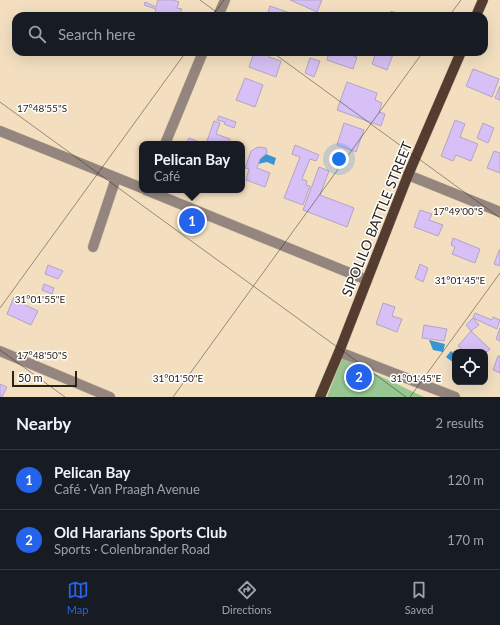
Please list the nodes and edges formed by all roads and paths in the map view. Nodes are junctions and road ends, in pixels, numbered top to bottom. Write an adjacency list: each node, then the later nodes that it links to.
1 (225, 0): 3 (street)
2 (483, 0): 4 (main road)
3 (220, 12)
4 (478, 12)
5 (202, 56): 8 (street)
6 (459, 56): 9 (main road, SIPOLILO BATTLE STREET)
7 (0, 131): 10 (street)
8 (166, 141)
9 (408, 175): 13 (street); 15 (main road, SIPOLILO BATTLE STREET)
10 (116, 178): 11 (street); 14 (street)
11 (139, 187)
12 (153, 193): 15 (street)
13 (500, 212)
14 (94, 246)
15 (367, 280): 17 (main road, SIPOLILO BATTLE STREET)
16 (0, 351): 18 (street)
17 (340, 352): 19 (main road, SIPOLILO BATTLE STREET); 20 (street)
18 (110, 397)
19 (320, 397)
20 (455, 397)

